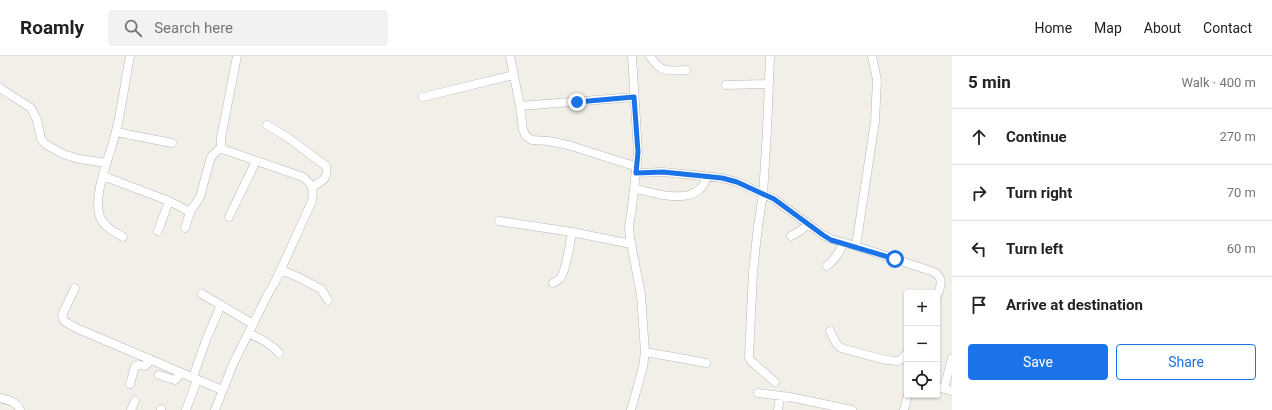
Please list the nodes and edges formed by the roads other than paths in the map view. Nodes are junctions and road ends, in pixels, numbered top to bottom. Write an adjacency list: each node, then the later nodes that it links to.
1 (130, 56): 17 (street)
2 (237, 56): 19 (street)
3 (510, 56): 9 (street)
4 (632, 56): 14 (street)
5 (650, 56): 8 (street)
6 (770, 56): 10 (street)
7 (872, 56): 40 (street)
8 (686, 70)
9 (514, 75): 13 (street); 15 (street)
10 (769, 84): 11 (street); 27 (street)
11 (726, 85)
12 (0, 88): 21 (street)
13 (423, 97)
14 (634, 97): 15 (street); 22 (street)
15 (520, 106): 22 (street)
16 (267, 125): 25 (street)
17 (116, 132): 18 (street); 21 (street)
18 (172, 142)
19 (221, 147): 20 (street); 29 (street)
20 (256, 161): 25 (street); 30 (street)
21 (107, 163): 23 (street)
22 (636, 170): 24 (street); 26 (street)
23 (103, 176): 28 (street); 37 (street)
24 (707, 177): 26 (street); 27 (street)
25 (312, 187): 42 (street)
26 (634, 188): 39 (street)
27 (763, 194): 32 (street); 61 (street)
28 (169, 201): 29 (street); 34 (street)
29 (190, 212): 33 (street)
30 (229, 217)
31 (499, 221): 35 (street)
32 (808, 224): 36 (street); 38 (street)
33 (185, 228)
34 (158, 230)
35 (572, 232): 39 (street); 43 (street)
36 (791, 236)
37 (123, 237)
38 (844, 243): 40 (street); 41 (street)
39 (631, 244): 52 (street)
40 (856, 246): 45 (street)
41 (827, 266)
42 (281, 270): 47 (street); 49 (street)
43 (553, 283)
44 (75, 288): 56 (street)
45 (939, 290)
46 (202, 294): 48 (street)
47 (328, 300)
48 (221, 305): 49 (street); 60 (street)
49 (253, 324): 51 (street)
50 (830, 331): 54 (street)
51 (248, 333): 53 (street); 64 (street)
52 (645, 352): 57 (street); 74 (street)
53 (279, 353)
54 (904, 356)
55 (952, 358): 63 (street)
56 (150, 359): 58 (street); 62 (street)
57 (706, 364)
58 (180, 373): 59 (street); 60 (street)
59 (160, 375)
60 (195, 379): 64 (street); 72 (street)
61 (775, 382)
62 (130, 384)
63 (944, 389)
64 (222, 390): 73 (street)
65 (758, 393): 66 (street)
66 (780, 396): 75 (street); 76 (street)
67 (0, 398): 70 (street)
68 (907, 398): 77 (street)
69 (135, 401): 71 (street)
70 (20, 410)
71 (132, 410)
72 (186, 410)
73 (215, 410)
74 (631, 410)
75 (778, 410)
76 (852, 410)
77 (904, 410)

